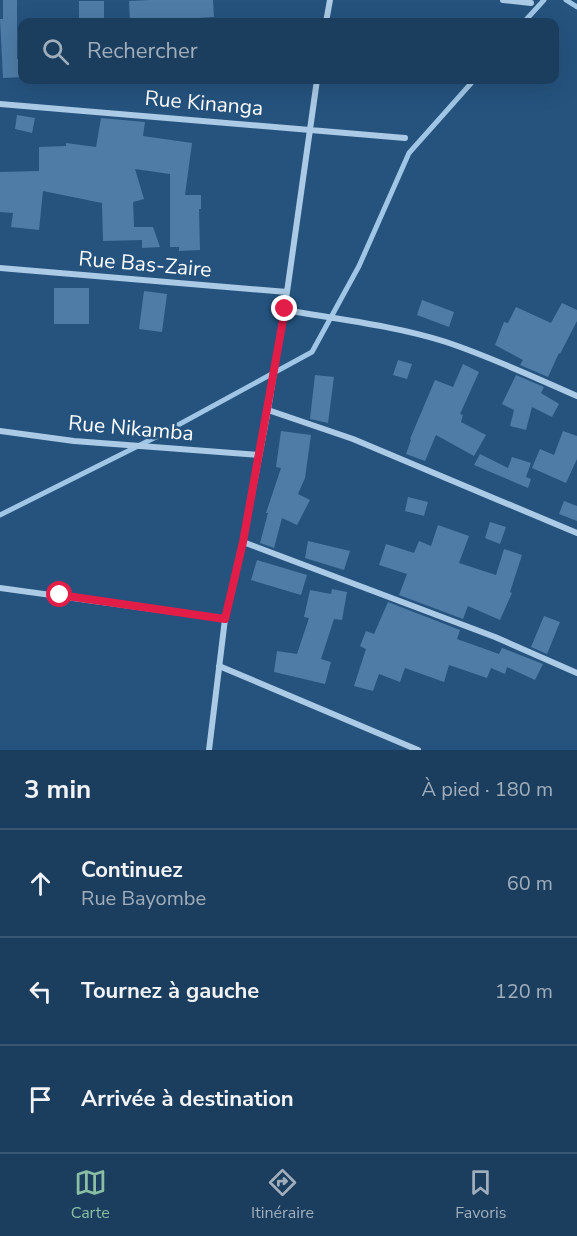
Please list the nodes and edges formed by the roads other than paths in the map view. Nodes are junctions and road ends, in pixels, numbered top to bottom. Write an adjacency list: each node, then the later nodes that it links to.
1 (330, 0): 4 (street)
2 (504, 0): 3 (street)
3 (531, 3)
4 (327, 18)
5 (316, 84): 7 (street)
6 (0, 104): 7 (street, Rue Kinanga)
7 (310, 128): 8 (street, Rue Kinanga); 10 (street)
8 (405, 138)
9 (0, 268): 10 (street, Rue Bas-Zaire)
10 (287, 292): 11 (street)
11 (285, 309): 12 (street); 13 (street)
12 (577, 396)
13 (268, 410): 15 (street); 16 (street)
14 (0, 431): 15 (street, Rue Nikamba)
15 (259, 455): 17 (street)
16 (577, 533)
17 (243, 542): 19 (street); 21 (street)
18 (0, 588): 19 (street)
19 (225, 619): 20 (street)
20 (219, 666): 22 (street); 23 (street)
21 (577, 673)
22 (209, 750)
23 (418, 750)

